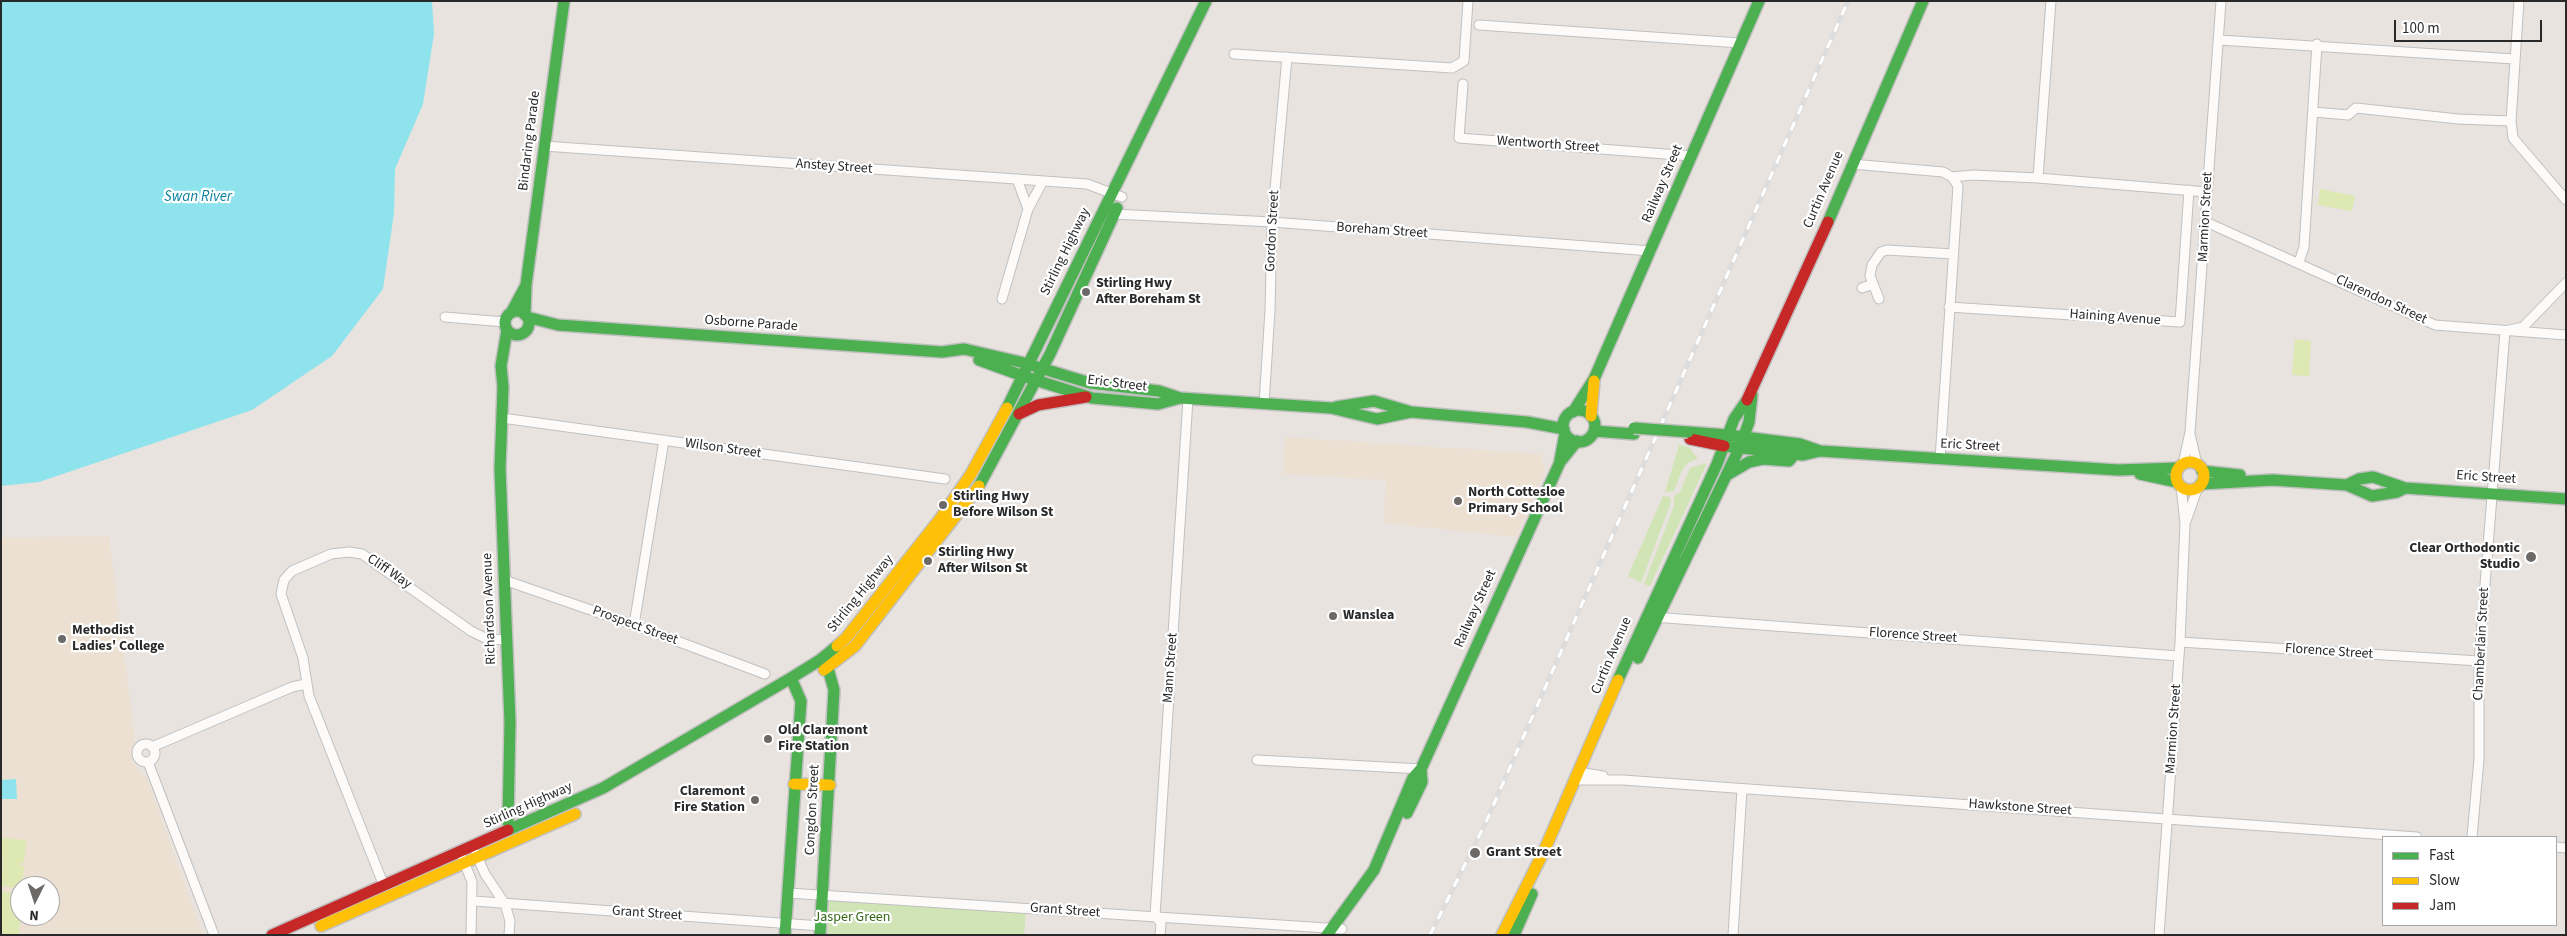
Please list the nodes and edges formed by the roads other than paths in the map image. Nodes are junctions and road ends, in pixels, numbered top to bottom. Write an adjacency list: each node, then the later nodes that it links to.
1 (564, 1): 20 (main road, Bindaring Parade)
2 (1206, 1): 29 (main road, Stirling Highway)
3 (1218, 1): 29 (main road, Stirling Highway)
4 (1468, 1): 15 (street)
5 (1759, 1): 12 (main road, Railway Street)
6 (1923, 1): 22 (main road, Curtin Avenue)
7 (2051, 1): 24 (street)
8 (2221, 1): 11 (street, Marmion Street)
9 (2519, 1): 16 (street)
10 (1479, 25): 12 (street)
11 (2219, 40): 13 (street); 28 (street, Marmion Street)
12 (1740, 43): 21 (main road, Railway Street)
13 (2317, 44): 16 (street); 18 (street)
14 (1234, 54): 15 (street)
15 (1287, 57): 33 (street, Gordon Street)
16 (2514, 59): 19 (street)
17 (1463, 84): 21 (street, Wentworth Street)
18 (2314, 112): 19 (street); 37 (street)
19 (2510, 121): 30 (street)
20 (544, 146): 25 (street, Anstey Street); 40 (main road, Bindaring Parade)
21 (1691, 156): 35 (main road, Railway Street)
22 (1852, 164): 23 (street); 59 (main road, Curtin Avenue)
23 (1952, 177): 24 (street); 36 (street)
24 (2038, 178): 27 (street)
25 (1017, 179): 26 (street, Anstey Street); 31 (street)
26 (1043, 181): 29 (street, Anstey Street); 31 (street)
27 (2188, 190): 28 (street); 44 (street, Haining Avenue)
28 (2207, 192): 34 (street, Marmion Street)
29 (1117, 195): 32 (main road, Stirling Highway); 53 (main road, Stirling Highway)
30 (2566, 200)
31 (1028, 210): 42 (street)
32 (1119, 214): 33 (street, Boreham Street); 54 (main road, Stirling Highway)
33 (1272, 222): 35 (street, Boreham Street); 62 (street, Gordon Street)
34 (2206, 222): 37 (street, Clarendon Street); 69 (street, Marmion Street)
35 (1651, 251): 56 (main road, Railway Street)
36 (1952, 254): 39 (street); 44 (street)
37 (2298, 262): 49 (street, Clarendon Street)
38 (2566, 283): 49 (street)
39 (1873, 284): 41 (street); 43 (street)
40 (526, 285): 45 (main road, Bindaring Parade); 47 (main road, Bindaring Parade)
41 (1862, 288)
42 (1002, 299)
43 (1879, 299)
44 (1949, 306): 79 (street)
45 (526, 316): 47 (main road, Osborne Parade); 48 (main road, Osborne Parade); 50 (main road, Bindaring Parade)
46 (445, 317): 47 (street)
47 (508, 322): 50 (main road); 58 (main road, Richardson Avenue)
48 (558, 325): 50 (main road, Osborne Parade); 52 (main road, Osborne Parade)
49 (2505, 331): 51 (street, Clarendon Street); 91 (street, Chamberlain Street)
50 (522, 333): 58 (main road, Richardson Avenue)
51 (2566, 335)
52 (942, 352): 53 (main road, Osborne Parade); 55 (main road, Osborne Parade)
53 (1029, 364): 54 (main road, Eric Street); 55 (main road, Stirling Highway)
54 (1043, 368): 57 (main road, Stirling Highway); 61 (main road, Eric Street)
55 (1023, 376): 57 (main road, Eric Street); 101 (main road, Stirling Highway)
56 (1594, 379): 67 (main road, Railway Street); 68 (main road, Railway Street)
57 (1037, 380): 60 (main road, Eric Street); 65 (main road, Stirling Highway)
58 (503, 387): 66 (main road, Richardson Avenue)
59 (1753, 391): 71 (main road, Curtin Avenue); 72 (main road, Curtin Avenue)
60 (1086, 397): 61 (main road, Eric Street); 65 (main road)
61 (1184, 399): 62 (main road, Eric Street); 124 (street, Mann Street)
62 (1264, 404): 63 (main road, Eric Street)
63 (1332, 408): 64 (main road, Eric Street); 64 (main road, Eric Street)
64 (1411, 412): 67 (main road, Eric Street)
65 (1019, 414): 101 (main road, Stirling Highway)
66 (502, 418): 73 (street, Wilson Street); 94 (main road, Richardson Avenue)
67 (1567, 424): 68 (main road, Eric Street); 74 (main road); 80 (main road, Railway Street)
68 (1593, 424): 70 (main road, Eric Street); 74 (main road)
69 (2190, 432): 81 (street, Marmion Street); 82 (street, Marmion Street)
70 (1688, 435): 71 (main road, Eric Street); 75 (main road, Eric Street)
71 (1728, 435): 72 (main road, Eric Street); 75 (main road, Curtin Avenue)
72 (1744, 437): 76 (main road, Curtin Avenue); 77 (main road, Eric Street)
73 (664, 440): 85 (street, Wilson Street); 96 (street)
74 (1577, 441): 80 (main road, Railway Street)
75 (1724, 446): 76 (main road, Eric Street); 95 (main road, Curtin Avenue)
76 (1739, 449): 78 (main road, Eric Street); 84 (main road, Curtin Avenue)
77 (1820, 450): 78 (main road, Eric Street); 79 (main road, Eric Street)
78 (1795, 454): 84 (main road)
79 (1940, 459): 83 (main road, Eric Street)
80 (1560, 462): 108 (main road, Railway Street)
81 (2180, 466): 82 (main road); 83 (main road, Eric Street); 87 (main road)
82 (2200, 468): 86 (main road, Eric Street); 88 (main road)
83 (2118, 470): 87 (main road, Eric Street)
84 (1726, 476): 95 (main road, Curtin Avenue)
85 (944, 479)
86 (2273, 480): 88 (main road, Eric Street); 89 (main road, Eric Street)
87 (2179, 484): 88 (main road); 93 (street, Marmion Street)
88 (2199, 485): 93 (street, Marmion Street)
89 (2347, 485): 90 (main road, Eric Street); 90 (main road, Eric Street)
90 (2405, 488): 91 (main road, Eric Street)
91 (2493, 494): 92 (main road, Eric Street); 100 (street, Chamberlain Street)
92 (2566, 499)
93 (2185, 524): 98 (street, Marmion Street)
94 (504, 580): 96 (street, Prospect Street); 97 (main road, Richardson Avenue)
95 (1651, 617): 99 (street, Florence Street); 109 (main road, Curtin Avenue)
96 (634, 624): 102 (street, Prospect Street)
97 (507, 640): 104 (street, Cliff Way); 114 (main road, Richardson Avenue)
98 (2180, 642): 99 (street, Marmion Street); 100 (street, Florence Street)
99 (2179, 656): 113 (street, Marmion Street)
100 (2479, 662): 116 (street, Chamberlain Street)
101 (823, 664): 103 (main road, Stirling Highway); 111 (main road, Congdon Street)
102 (765, 674)
103 (794, 682): 110 (main road, Congdon Street); 114 (main road, Stirling Highway); 117 (main road, Stirling Highway)
104 (306, 684): 105 (street); 119 (street, Cliff Way)
105 (152, 747): 107 (street); 107 (street)
106 (1257, 760): 108 (street)
107 (148, 762): 129 (street)
108 (1421, 769): 127 (main road, Railway Street)
109 (1581, 776): 112 (street, Hawkstone Street); 134 (main road, Curtin Avenue); 135 (main road, Curtin Avenue)
110 (794, 784): 111 (main road); 120 (main road, Congdon Street)
111 (830, 785): 121 (main road, Congdon Street)
112 (1742, 789): 113 (street, Hawkstone Street); 136 (street)
113 (2167, 819): 115 (street, Hawkstone Street); 137 (street, Marmion Street)
114 (511, 829): 117 (main road, Stirling Highway)
115 (2403, 836)
116 (2472, 836)
117 (475, 852): 118 (main road, Stirling Highway); 123 (street)
118 (462, 858): 119 (main road, Stirling Highway); 122 (street); 128 (main road, Stirling Highway)
119 (384, 886): 128 (main road, Stirling Highway)
120 (788, 893): 121 (street, Grant Street); 125 (main road, Congdon Street)
121 (823, 895): 124 (street, Grant Street); 126 (main road, Congdon Street)
122 (474, 901): 123 (street, Grant Street); 131 (street)
123 (505, 904): 125 (street, Grant Street); 132 (street)
124 (1155, 916): 127 (street, Grant Street); 133 (street, Mann Street)
125 (786, 929): 126 (street, Grant Street)
126 (821, 930)
127 (1335, 931)
128 (295, 932): 130 (main road, Stirling Highway)
129 (214, 935)
130 (272, 935)
131 (471, 935)
132 (509, 935)
133 (1160, 935)
134 (1502, 935)
135 (1514, 935)
136 (1733, 935)
137 (2159, 935)

